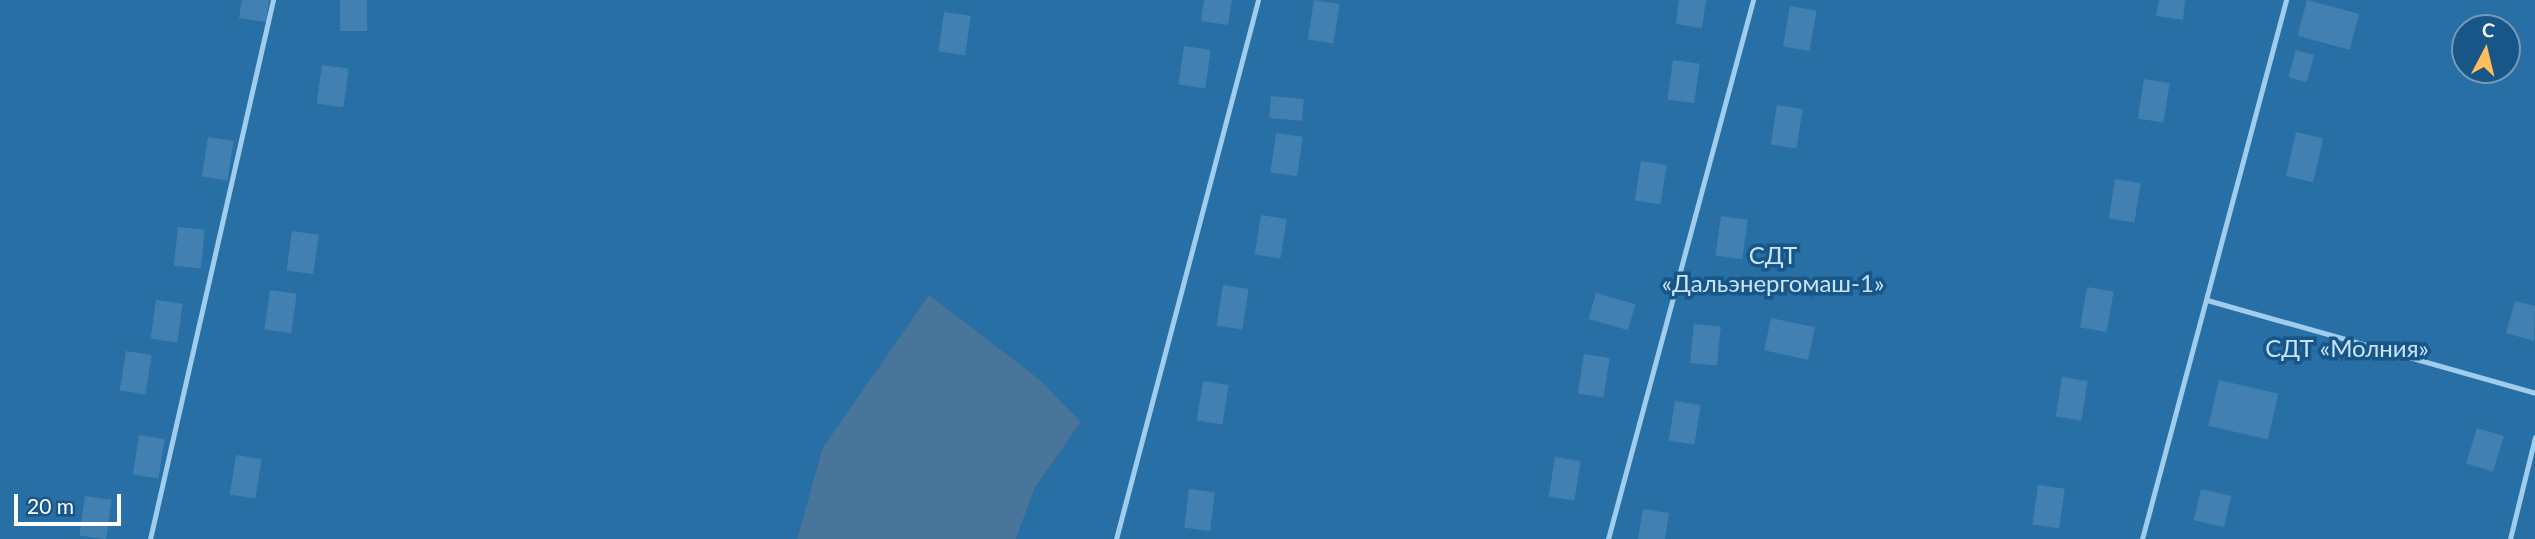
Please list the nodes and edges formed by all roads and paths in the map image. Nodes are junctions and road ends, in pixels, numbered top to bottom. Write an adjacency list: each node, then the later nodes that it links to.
1 (274, 0): 8 (lane)
2 (1258, 0): 9 (lane)
3 (1753, 0): 10 (lane)
4 (2286, 0): 5 (lane)
5 (2207, 300): 6 (lane); 11 (lane)
6 (2535, 393)
7 (2535, 438): 12 (lane)
8 (150, 539)
9 (1116, 539)
10 (1608, 539)
11 (2143, 539)
12 (2510, 539)

